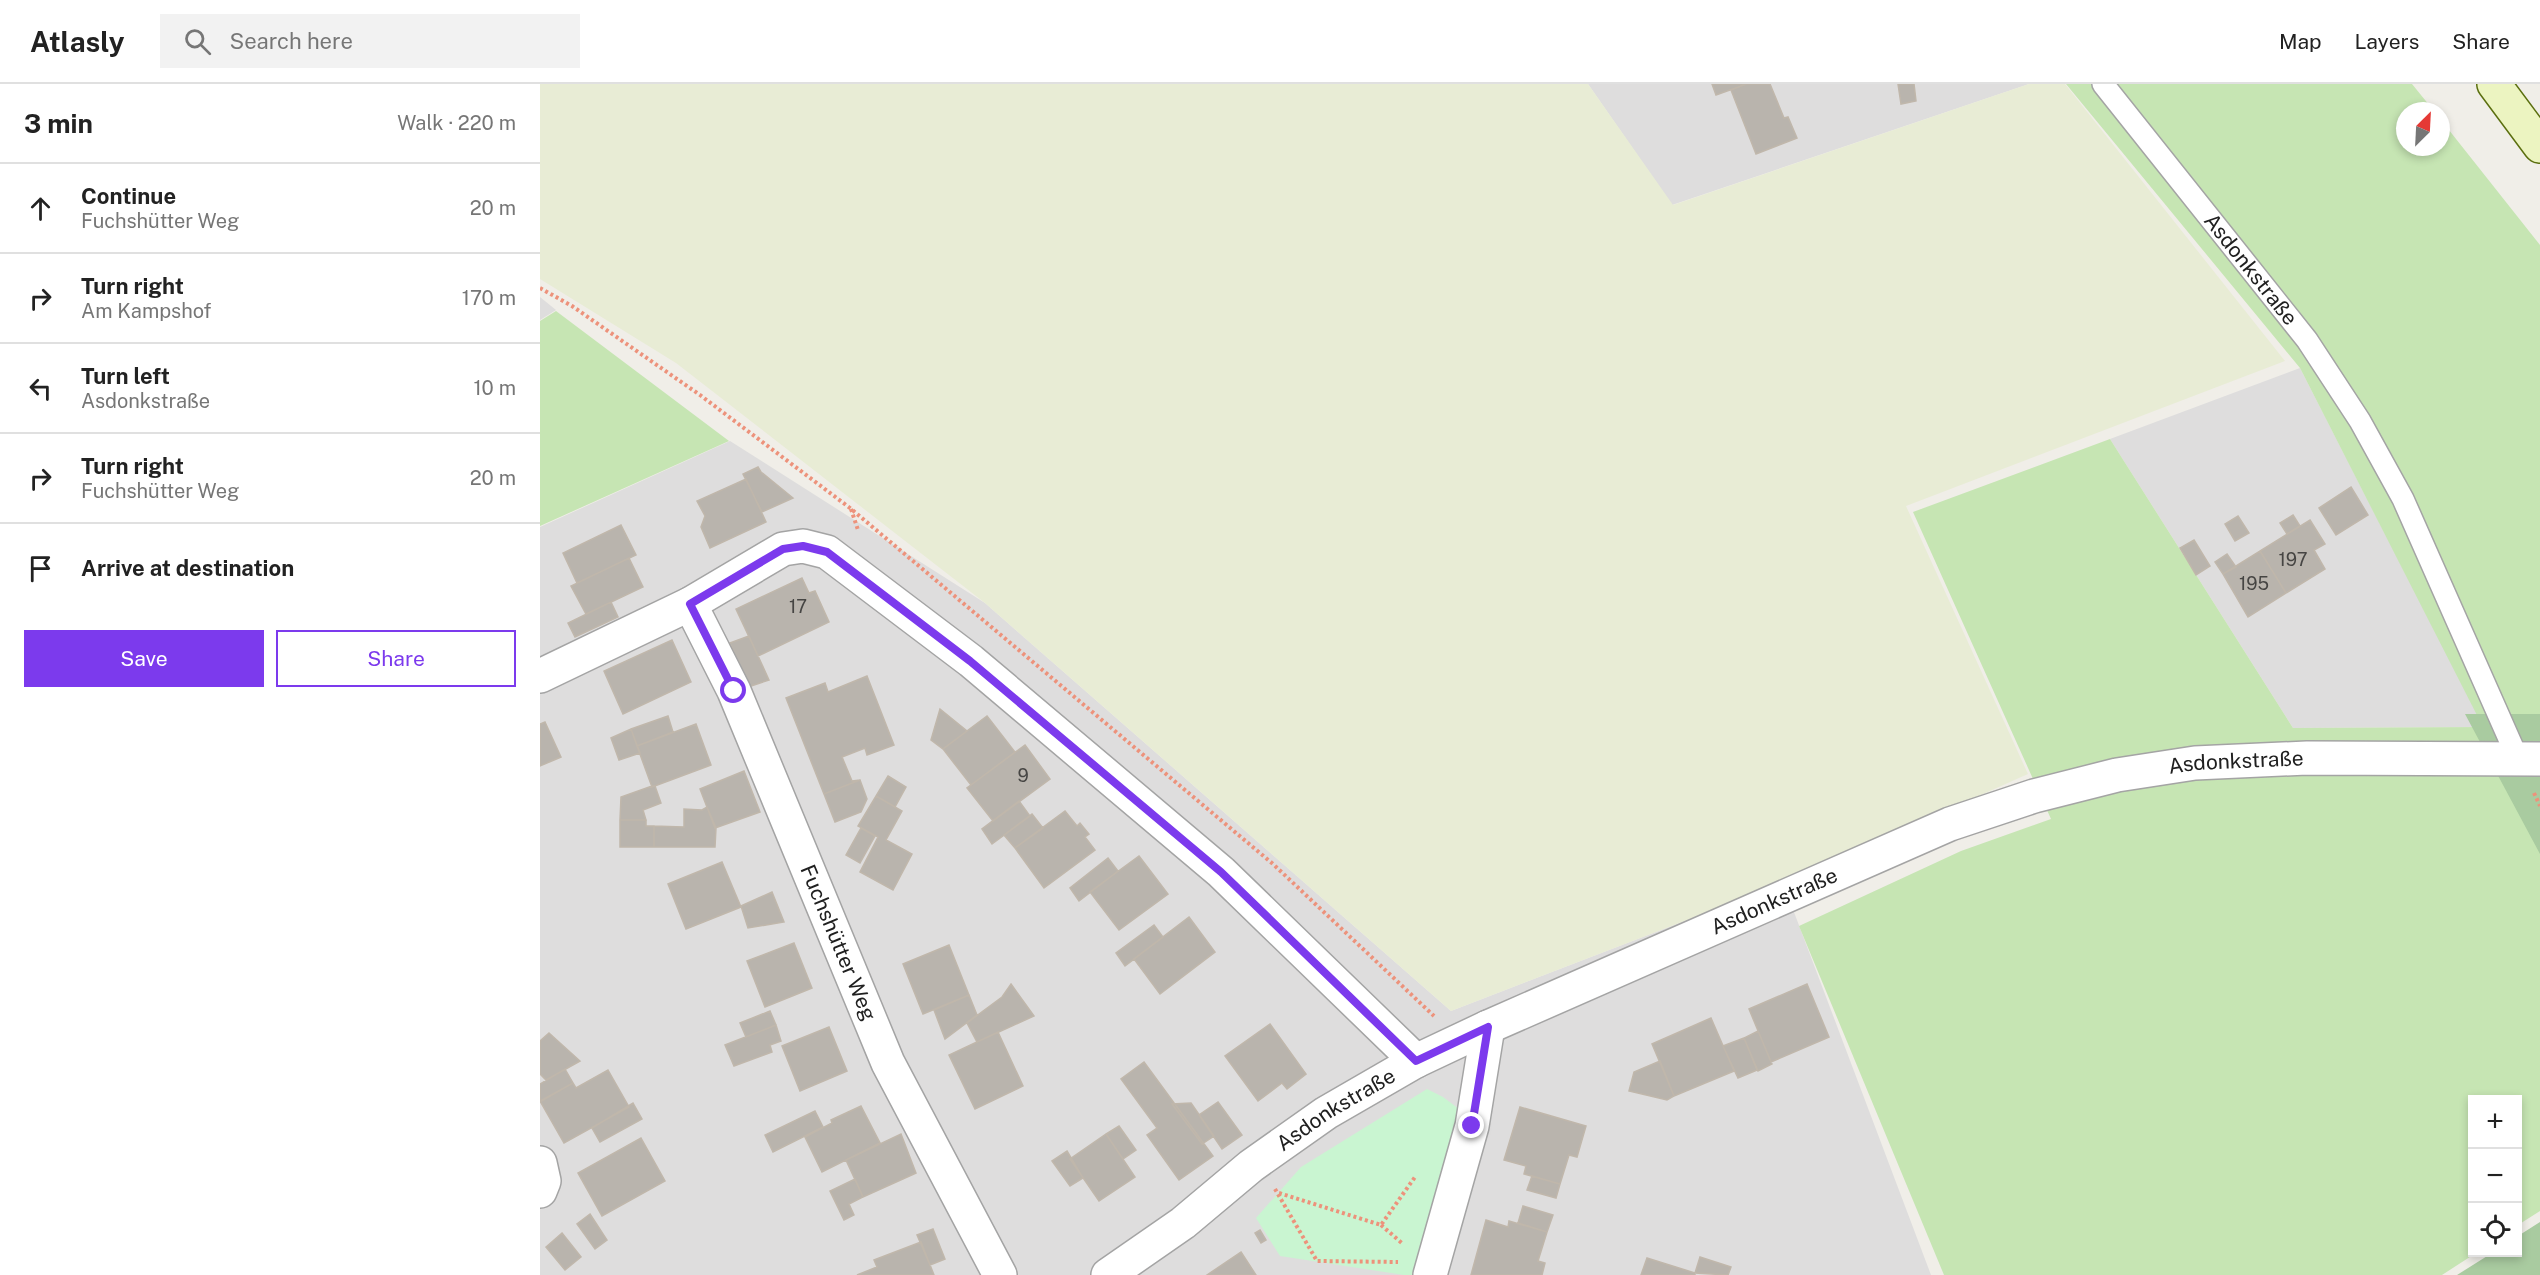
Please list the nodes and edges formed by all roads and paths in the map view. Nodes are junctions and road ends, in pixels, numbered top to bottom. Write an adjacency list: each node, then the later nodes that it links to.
1 (2103, 84): 6 (lane, Asdonkstraße)
2 (2494, 84): 3 (main road)
3 (2540, 146)
4 (690, 604): 5 (street); 8 (street); 15 (street, Fuchshütter Weg)
5 (540, 676)
6 (2529, 759): 7 (street, Asdonkstraße)
7 (1488, 1027): 8 (street, Asdonkstraße); 14 (street)
8 (1416, 1061): 10 (street, Asdonkstraße)
9 (540, 1163): 12 (street)
10 (1251, 1166): 13 (path); 16 (street, Asdonkstraße)
11 (1415, 1177): 13 (path)
12 (540, 1191)
13 (1279, 1193): 14 (path)
14 (1431, 1270)
15 (1000, 1275)
16 (1108, 1275)

